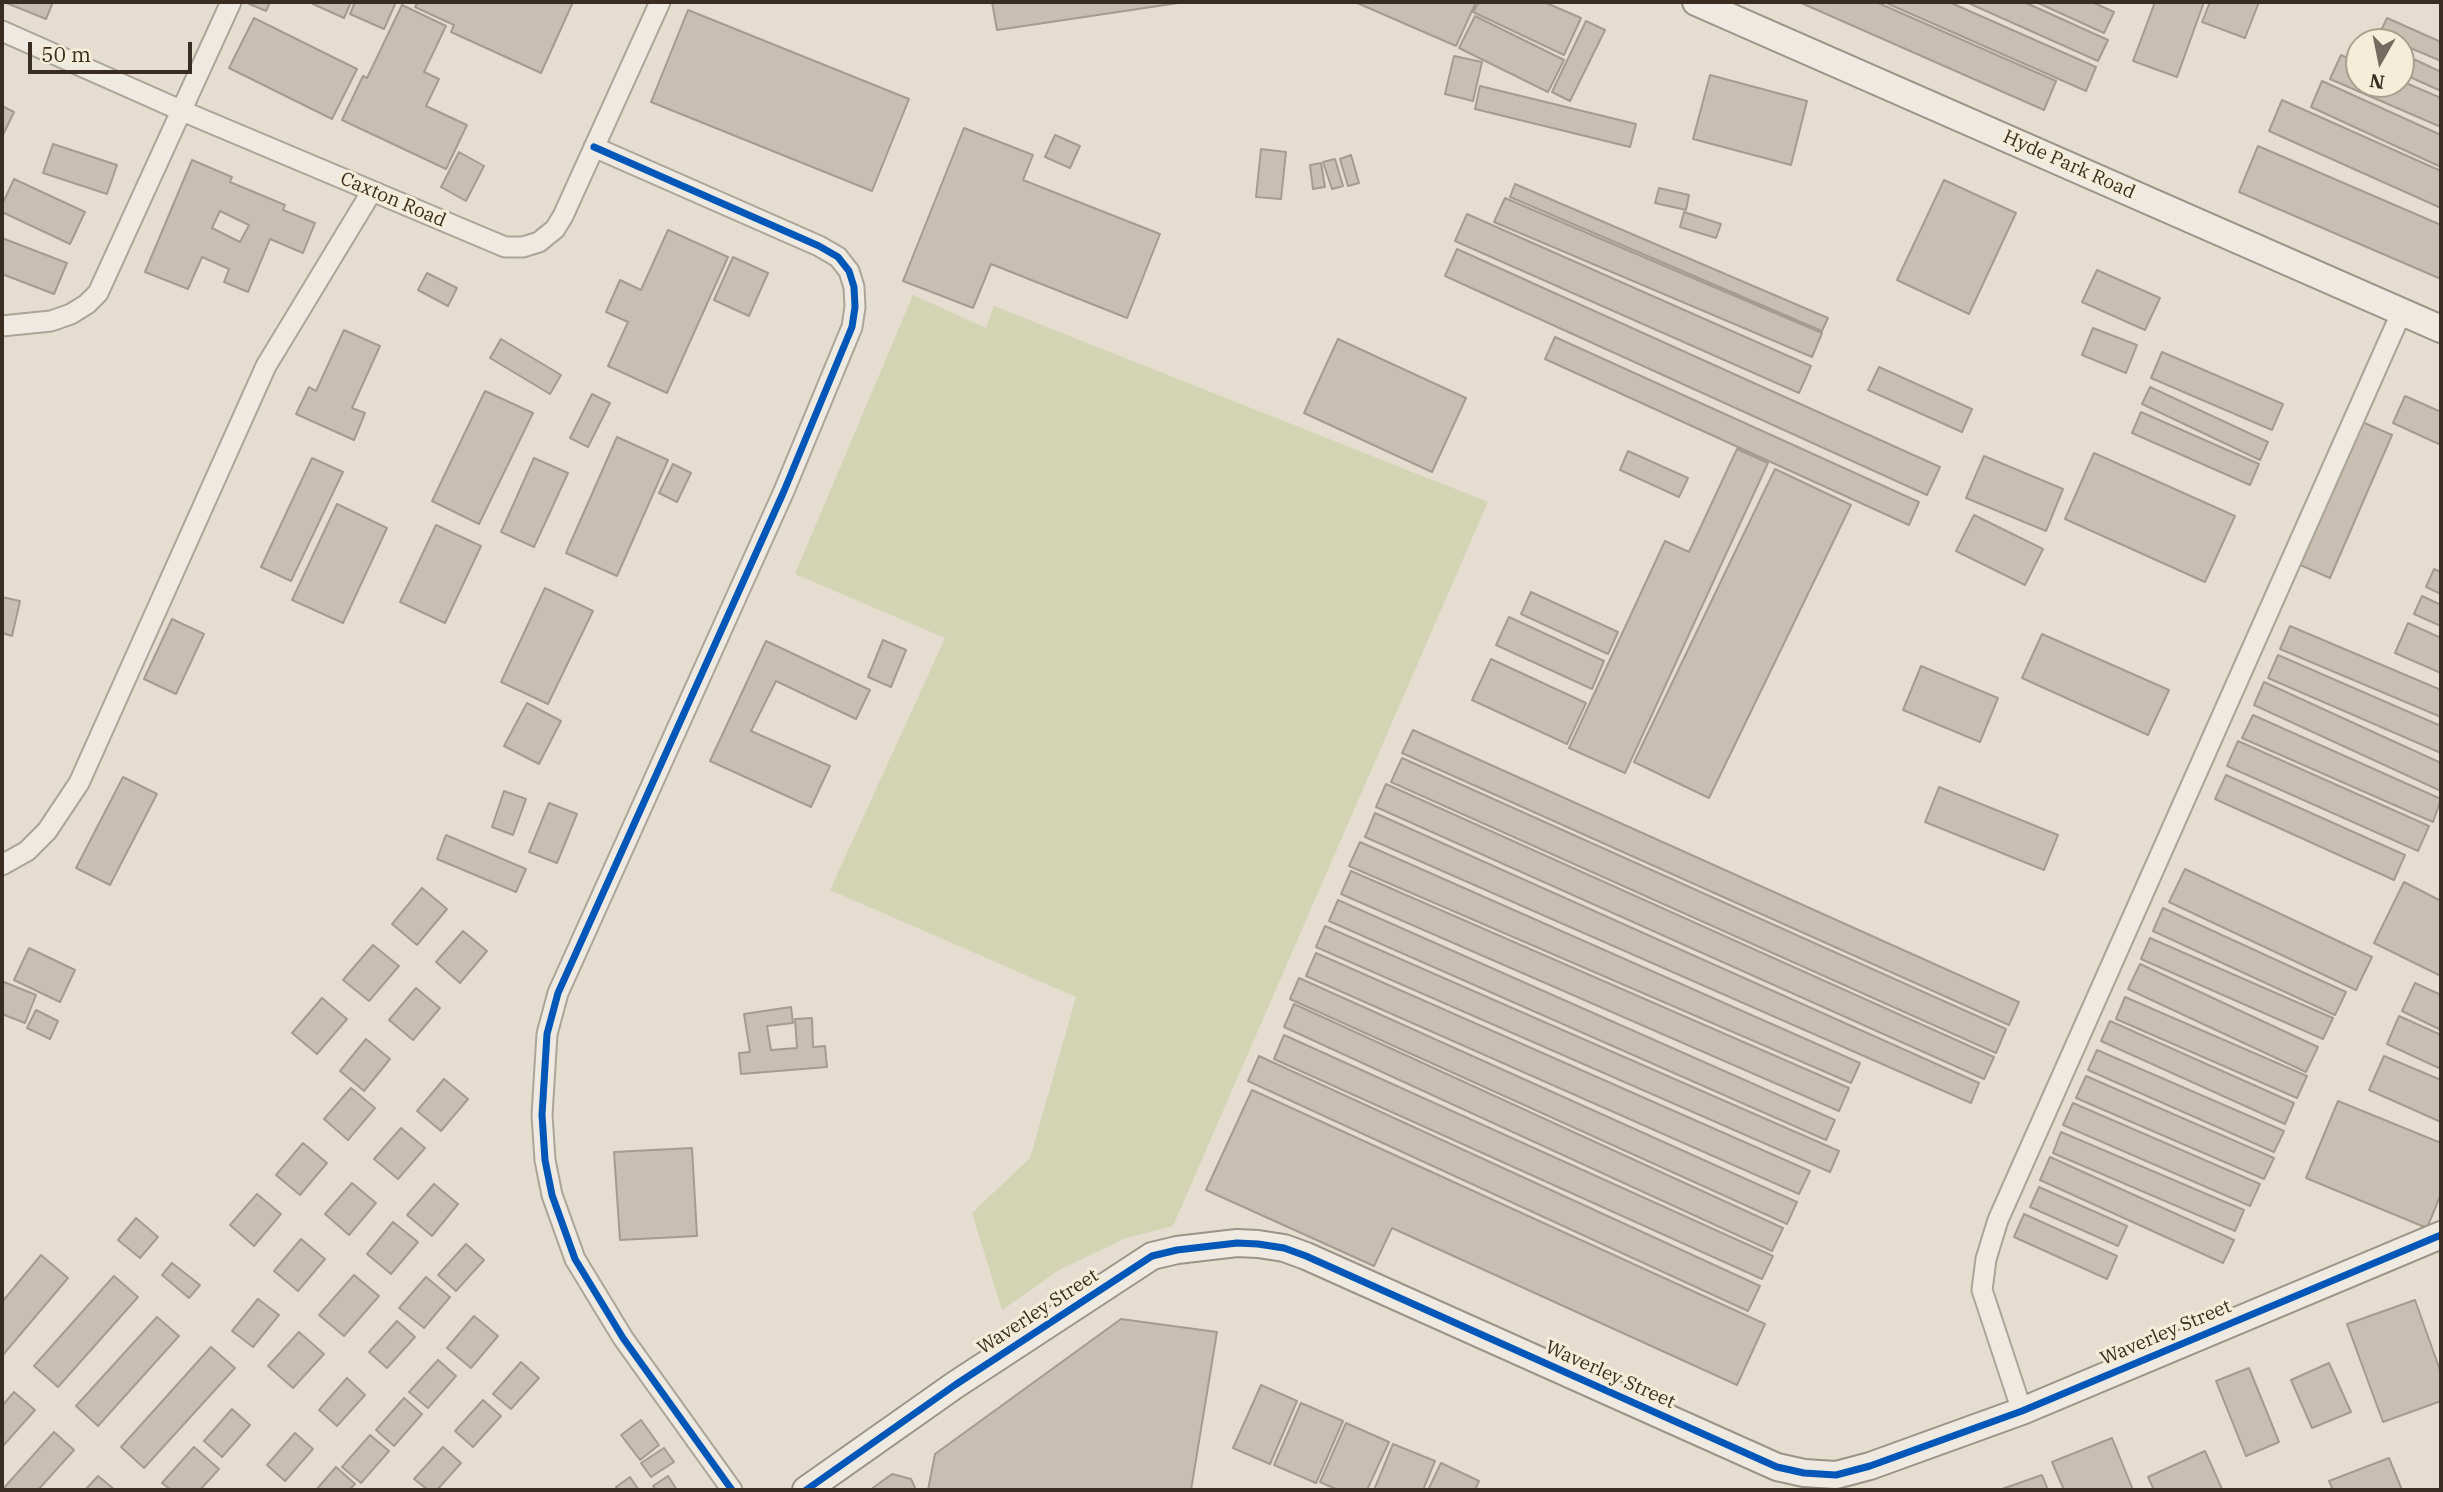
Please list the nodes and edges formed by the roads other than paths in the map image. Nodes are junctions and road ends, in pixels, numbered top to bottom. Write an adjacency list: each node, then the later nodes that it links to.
1 (230, 2): 5 (street)
2 (660, 2): 6 (street, Caxton Road)
3 (1696, 2): 8 (street, Hyde Park Road)
4 (2, 31): 5 (street, Caxton Road)
5 (180, 110): 7 (street, Caxton Road); 9 (street)
6 (594, 147): 7 (street, Caxton Road); 15 (street)
7 (372, 191): 11 (street)
8 (2402, 311): 10 (street, Hyde Park Road); 13 (street)
9 (2, 326)
10 (2441, 329)
11 (2, 865)
12 (2441, 1235): 13 (street, Waverley Street)
13 (2022, 1411): 14 (street, Waverley Street)
14 (1840, 1483): 16 (street, Waverley Street)
15 (732, 1490)
16 (806, 1490)

